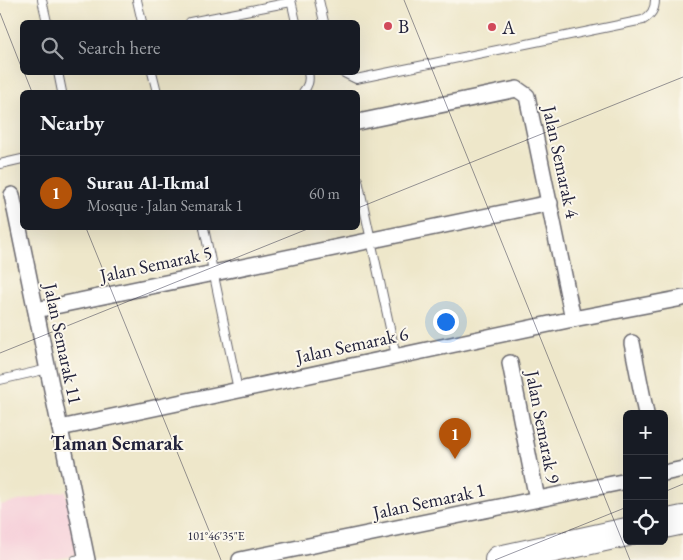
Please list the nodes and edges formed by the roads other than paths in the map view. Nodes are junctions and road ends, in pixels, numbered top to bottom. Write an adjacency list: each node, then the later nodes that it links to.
1 (42, 0): 6 (lane)
2 (137, 0): 7 (lane)
3 (319, 0): 10 (lane)
4 (655, 0): 14 (lane)
5 (291, 1): 8 (lane); 9 (lane)
6 (47, 20)
7 (142, 20)
8 (200, 20)
9 (296, 20)
10 (324, 20)
11 (59, 75): 15 (lane)
12 (153, 75): 16 (lane)
13 (308, 75): 17 (lane)
14 (348, 75)
15 (62, 90)
16 (156, 90)
17 (304, 90)
18 (360, 122): 23 (street, Jalan Semarak 4)
19 (20, 159): 20 (lane)
20 (0, 164)
21 (360, 189): 25 (lane)
22 (12, 195): 28 (street, Jalan Semarak 11)
23 (550, 203): 25 (street, Jalan Semarak 5); 29 (street, Jalan Semarak 4)
24 (204, 230): 26 (lane)
25 (371, 240): 26 (street, Jalan Semarak 5); 31 (lane)
26 (213, 273): 28 (street, Jalan Semarak 5); 35 (lane)
27 (683, 298): 29 (street, Jalan Semarak 6)
28 (36, 310): 33 (street, Jalan Semarak 11)
29 (573, 319): 31 (street, Jalan Semarak 6)
30 (632, 343): 36 (street)
31 (396, 356): 35 (street, Jalan Semarak 6)
32 (510, 364): 41 (street, Jalan Semarak 9)
33 (48, 369): 34 (lane); 37 (street, Jalan Semarak 11)
34 (0, 380)
35 (238, 390): 37 (street, Jalan Semarak 6)
36 (645, 410)
37 (60, 428): 45 (street, Jalan Semarak 11)
38 (683, 469): 39 (street)
39 (668, 472)
40 (623, 481): 41 (street, Jalan Semarak 1)
41 (537, 499): 46 (street, Jalan Semarak 1)
42 (683, 520): 43 (highway)
43 (668, 523)
44 (623, 533): 47 (highway)
45 (83, 559)
46 (240, 560)
47 (499, 560)

